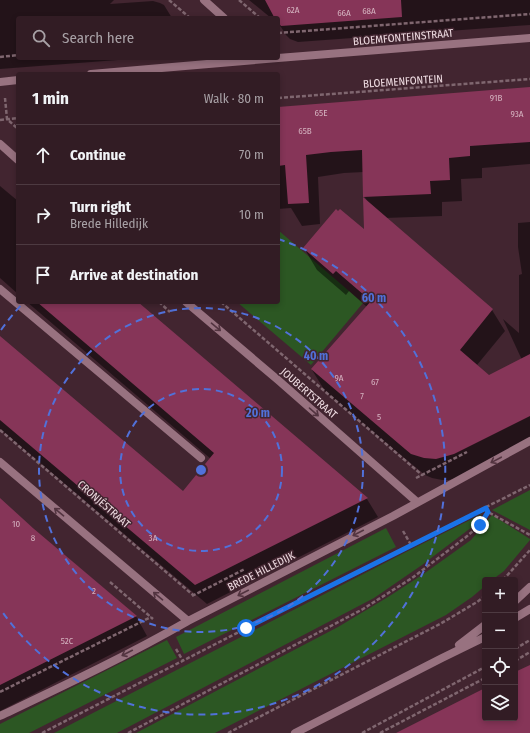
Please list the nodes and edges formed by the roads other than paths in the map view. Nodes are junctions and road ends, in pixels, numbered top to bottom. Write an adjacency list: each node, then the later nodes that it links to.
1 (204, 0): 2 (street)
2 (222, 16)
3 (530, 38): 4 (street, BLOEMFONTEINSTRAAT)
4 (280, 58)
5 (236, 60): 6 (street, BLOEMFONTEINSTRAAT)
6 (112, 72)
7 (16, 80): 8 (street)
8 (0, 82)
9 (0, 144): 10 (street)
10 (16, 158)
11 (0, 289): 12 (street)
12 (16, 302)
13 (18, 304): 16 (street)
14 (188, 304): 18 (street, JOUBERTSTRAAT, one-way to 18)
15 (530, 441): 18 (street, BREDE HILLEDIJK, one-way to 18)
16 (201, 458)
17 (0, 462): 23 (street, one-way to 17)
18 (417, 502): 23 (street, BREDE HILLEDIJK, one-way to 23)
19 (530, 587): 20 (street)
20 (518, 598)
21 (530, 609): 22 (street)
22 (518, 616)
23 (188, 621): 27 (street, BREDE HILLEDIJK, one-way to 27)
24 (482, 627): 26 (street)
25 (482, 638): 26 (street)
26 (442, 658): 28 (street)
27 (0, 716)
28 (295, 733)

